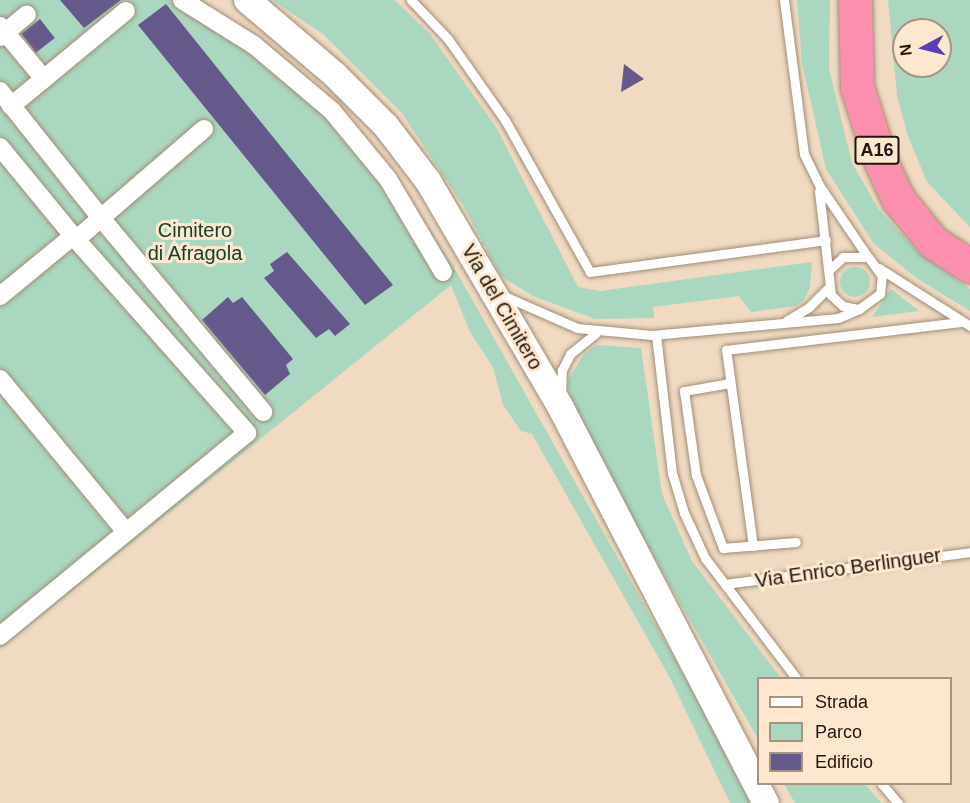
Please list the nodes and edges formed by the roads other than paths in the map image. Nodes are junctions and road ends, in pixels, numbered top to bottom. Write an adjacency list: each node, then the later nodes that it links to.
1 (182, 0): 23 (street)
2 (247, 0): 25 (main road, Via del Cimitero)
3 (411, 0): 17 (lane)
4 (784, 0): 14 (lane)
5 (855, 0): 20 (highway, A16)
6 (873, 0): 18 (highway, A16)
7 (126, 11): 10 (street)
8 (27, 14): 9 (street)
9 (2, 32): 10 (street)
10 (44, 79): 11 (street)
11 (6, 99): 15 (street)
12 (204, 129): 15 (street)
13 (0, 147): 16 (street)
14 (819, 185): 17 (lane); 19 (lane)
15 (101, 219): 16 (street); 36 (street)
16 (75, 238): 26 (street); 37 (street)
17 (826, 240): 21 (lane)
18 (970, 248)
19 (868, 257): 21 (lane); 22 (lane)
20 (970, 266)
21 (830, 268): 24 (lane)
22 (879, 268): 27 (lane); 28 (lane)
23 (443, 272)
24 (828, 288): 27 (lane); 29 (lane)
25 (495, 292): 31 (lane); 35 (main road, Via del Cimitero)
26 (0, 296)
27 (859, 309): 29 (lane)
28 (960, 322): 30 (lane); 34 (lane)
29 (783, 323): 32 (lane)
30 (970, 326)
31 (596, 333): 32 (lane); 35 (lane)
32 (656, 334): 41 (lane)
33 (0, 379): 37 (street)
34 (730, 383): 39 (lane); 39 (lane)
35 (561, 408): 43 (main road, Via del Cimitero)
36 (263, 412)
37 (126, 532): 42 (street)
38 (796, 542): 39 (lane)
39 (753, 546)
40 (970, 552): 41 (lane, Via Enrico Berlinguer)
41 (725, 584): 44 (lane)
42 (0, 636)
43 (695, 660): 45 (main road); 47 (main road)
44 (795, 677)
45 (757, 756)
46 (757, 785): 50 (main road)
47 (757, 785)
48 (773, 785): 51 (main road)
49 (884, 785): 52 (lane)
50 (766, 803)
51 (783, 803)
52 (898, 803)

